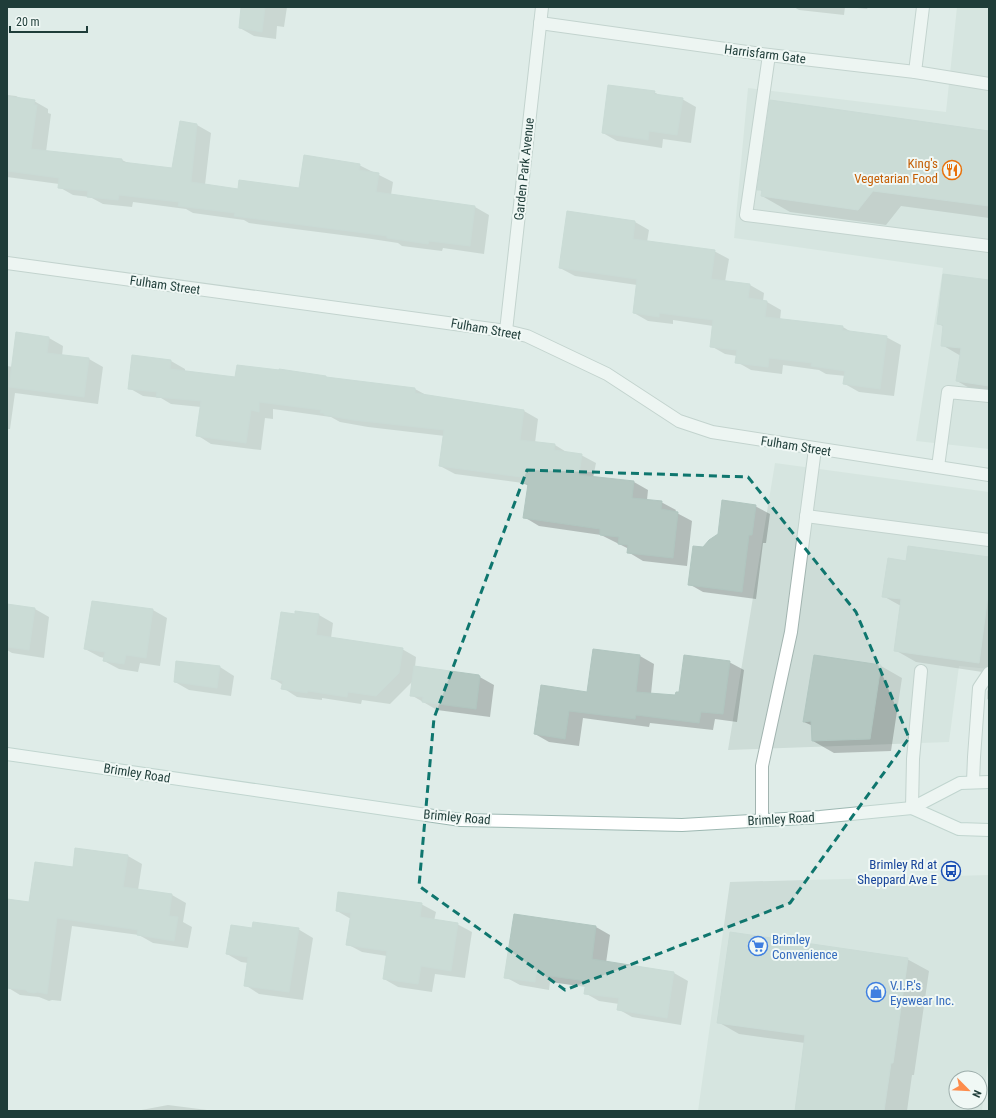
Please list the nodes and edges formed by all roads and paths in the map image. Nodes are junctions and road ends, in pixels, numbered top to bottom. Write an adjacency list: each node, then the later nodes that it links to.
1 (542, 7): 3 (street, Garden Park Avenue)
2 (923, 7): 5 (street)
3 (540, 23): 4 (street, Harrisfarm Gate); 9 (street, Garden Park Avenue)
4 (768, 55): 5 (street, Harrisfarm Gate); 7 (street)
5 (915, 72): 6 (street, Harrisfarm Gate)
6 (989, 84)
7 (989, 246)
8 (7, 264): 9 (street, Fulham Street)
9 (506, 331): 11 (street, Fulham Street)
10 (989, 396): 12 (street)
11 (815, 449): 12 (street, Fulham Street); 14 (street)
12 (938, 467): 13 (street, Fulham Street)
13 (989, 475)
14 (806, 516): 15 (street); 22 (street)
15 (989, 540)
16 (921, 671): 21 (street)
17 (989, 673): 19 (street)
18 (7, 754): 22 (street, Brimley Road)
19 (973, 782): 20 (street, Brimley Road); 21 (street, Brimley Road)
20 (989, 782)
21 (912, 808): 22 (street, Brimley Road); 23 (street, Brimley Road)
22 (762, 820)
23 (989, 830)

